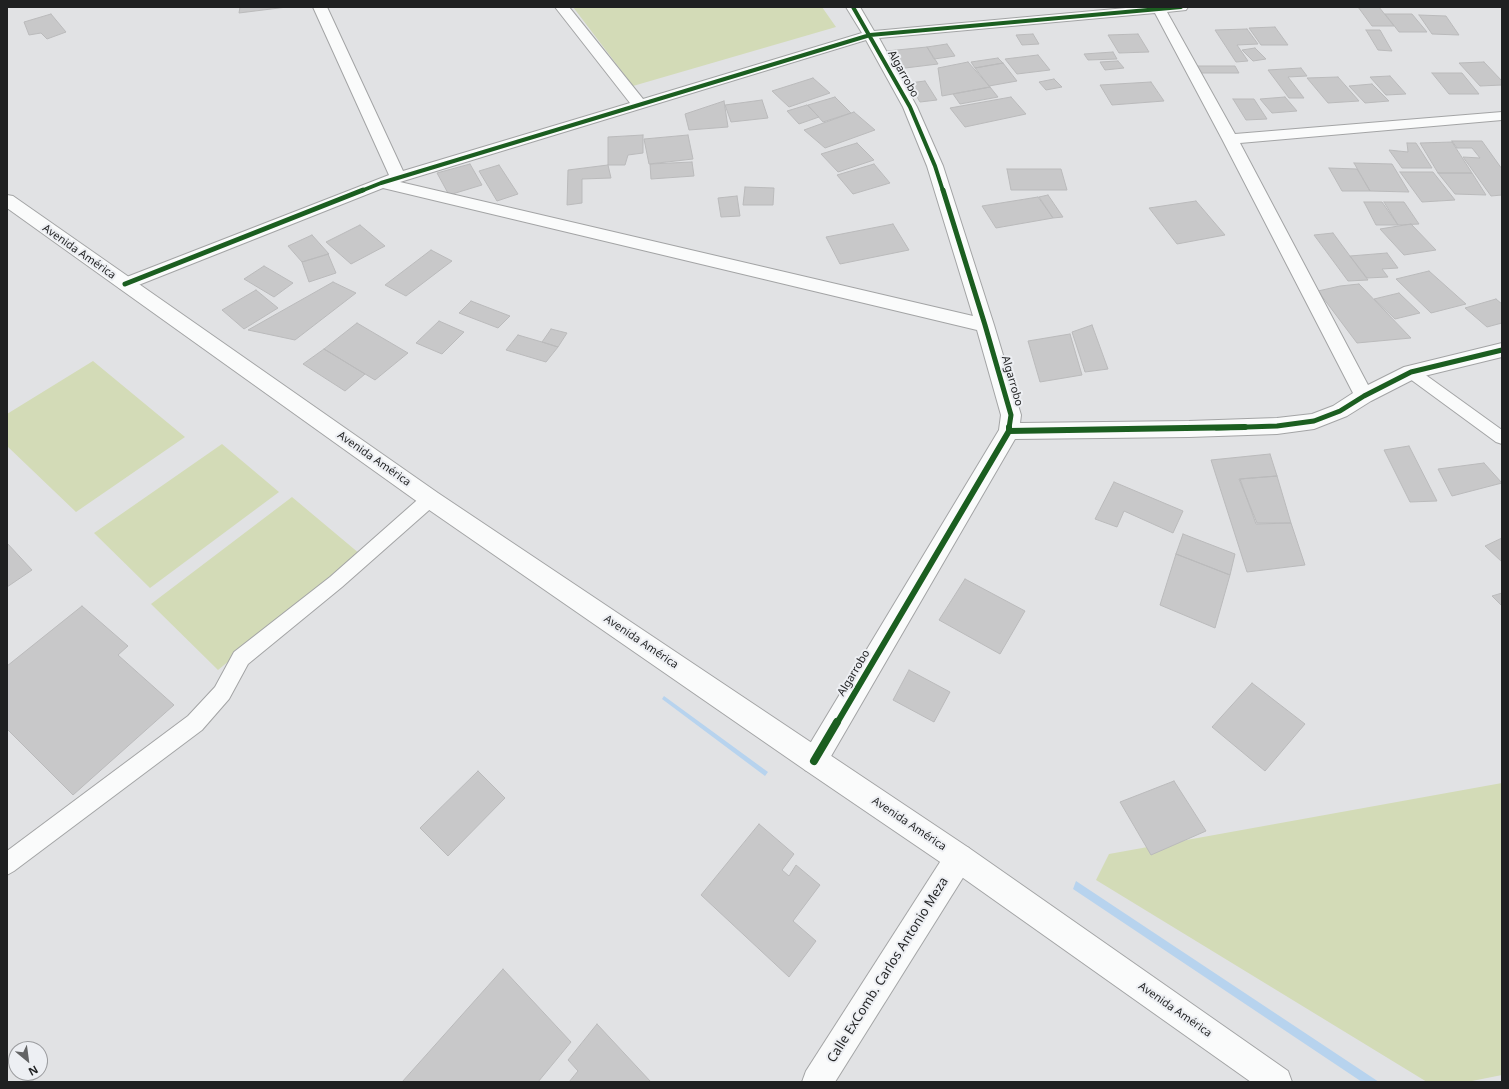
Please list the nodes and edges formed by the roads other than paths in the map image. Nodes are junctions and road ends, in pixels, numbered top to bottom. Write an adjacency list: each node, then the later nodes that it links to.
1 (320, 7): 10 (street)
2 (562, 7): 7 (street)
3 (853, 7): 6 (street, Algarrobo)
4 (1181, 7): 5 (street)
5 (1159, 8): 6 (street); 9 (street)
6 (870, 35): 7 (street); 14 (street, Algarrobo)
7 (639, 104): 10 (street)
8 (1502, 116): 9 (street)
9 (1230, 139): 17 (street)
10 (398, 178): 11 (street)
11 (381, 183): 13 (street); 14 (street)
12 (7, 200): 13 (street, Avenida América)
13 (125, 284): 20 (street, Avenida América)
14 (985, 325): 18 (street, Algarrobo)
15 (1502, 350): 16 (street)
16 (1411, 372): 17 (street); 19 (lane)
17 (1364, 396): 18 (street)
18 (1009, 430): 21 (street, Algarrobo)
19 (1502, 438)
20 (430, 499): 21 (street, Avenida América); 23 (lane)
21 (814, 760): 22 (street, Avenida América)
22 (959, 858): 24 (street, Calle ExComb. Carlos Antonio Meza); 25 (street, Avenida América)
23 (7, 864)
24 (817, 1082)
25 (1277, 1082)

